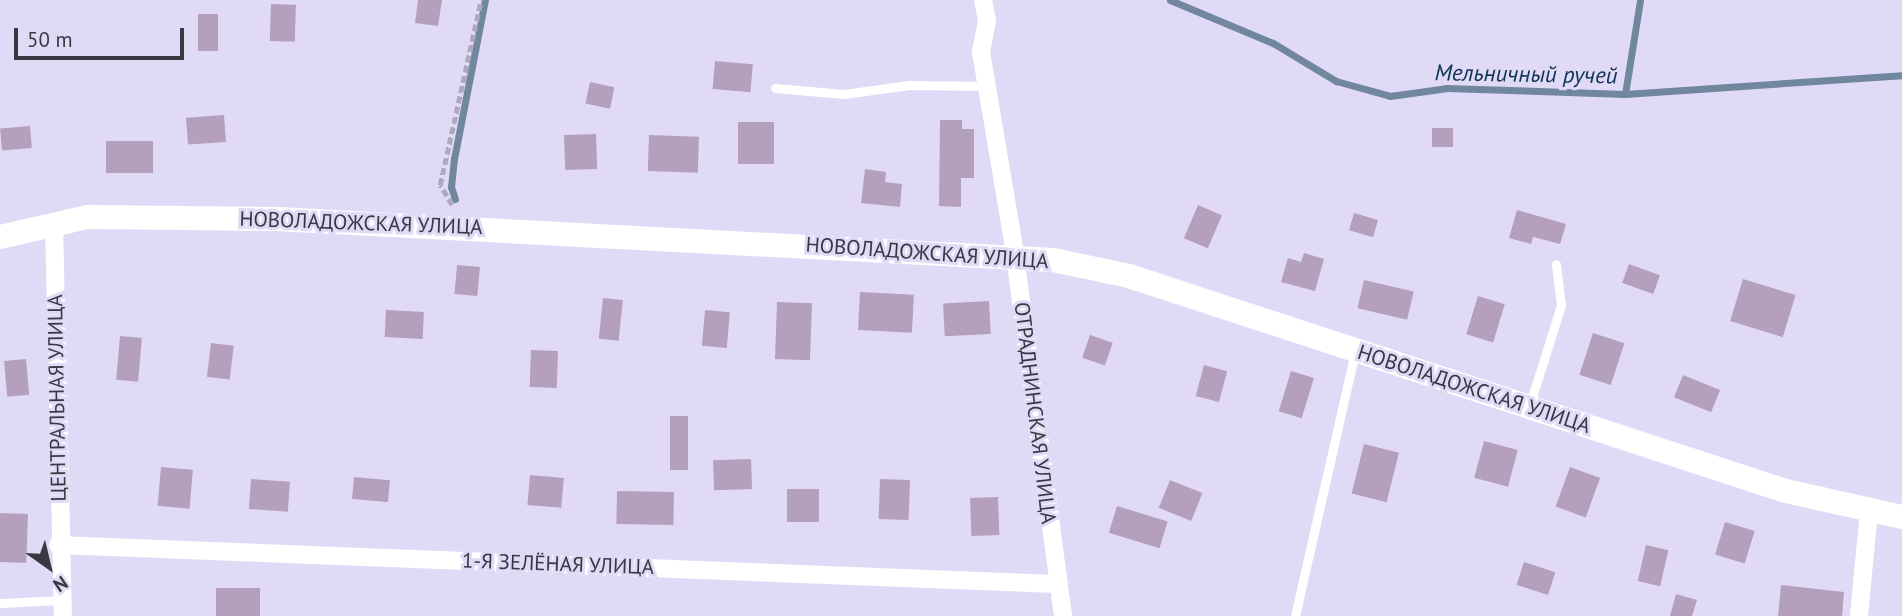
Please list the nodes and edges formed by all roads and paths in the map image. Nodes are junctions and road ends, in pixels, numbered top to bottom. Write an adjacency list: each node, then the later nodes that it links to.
1 (481, 0): 5 (path)
2 (983, 0): 3 (street, ОТРАДНИНСКАЯ УЛИЦА)
3 (986, 86): 4 (lane); 8 (street, ОТРАДНИНСКАЯ УЛИЦА)
4 (775, 88)
5 (459, 212)
6 (54, 222): 7 (street, НОВОЛАДОЖСКАЯ УЛИЦА); 8 (street, НОВОЛАДОЖСКАЯ УЛИЦА); 14 (street, ЦЕНТРАЛЬНАЯ УЛИЦА)
7 (0, 237)
8 (1015, 255): 10 (street, НОВОЛАДОЖСКАЯ УЛИЦА); 15 (street, ОТРАДНИНСКАЯ УЛИЦА)
9 (1556, 264): 11 (lane)
10 (1356, 349): 11 (street, НОВОЛАДОЖСКАЯ УЛИЦА); 19 (lane)
11 (1529, 407): 12 (street, НОВОЛАДОЖСКАЯ УЛИЦА)
12 (1869, 510): 13 (street, НОВОЛАДОЖСКАЯ УЛИЦА); 20 (street)
13 (1902, 517)
14 (58, 545): 15 (street, 1-Я ЗЕЛЁНАЯ УЛИЦА); 17 (street, ЦЕНТРАЛЬНАЯ УЛИЦА)
15 (1057, 584): 18 (street, ОТРАДНИНСКАЯ УЛИЦА)
16 (0, 603): 17 (lane)
17 (62, 608)
18 (1063, 616)
19 (1295, 616)
20 (1859, 616)

